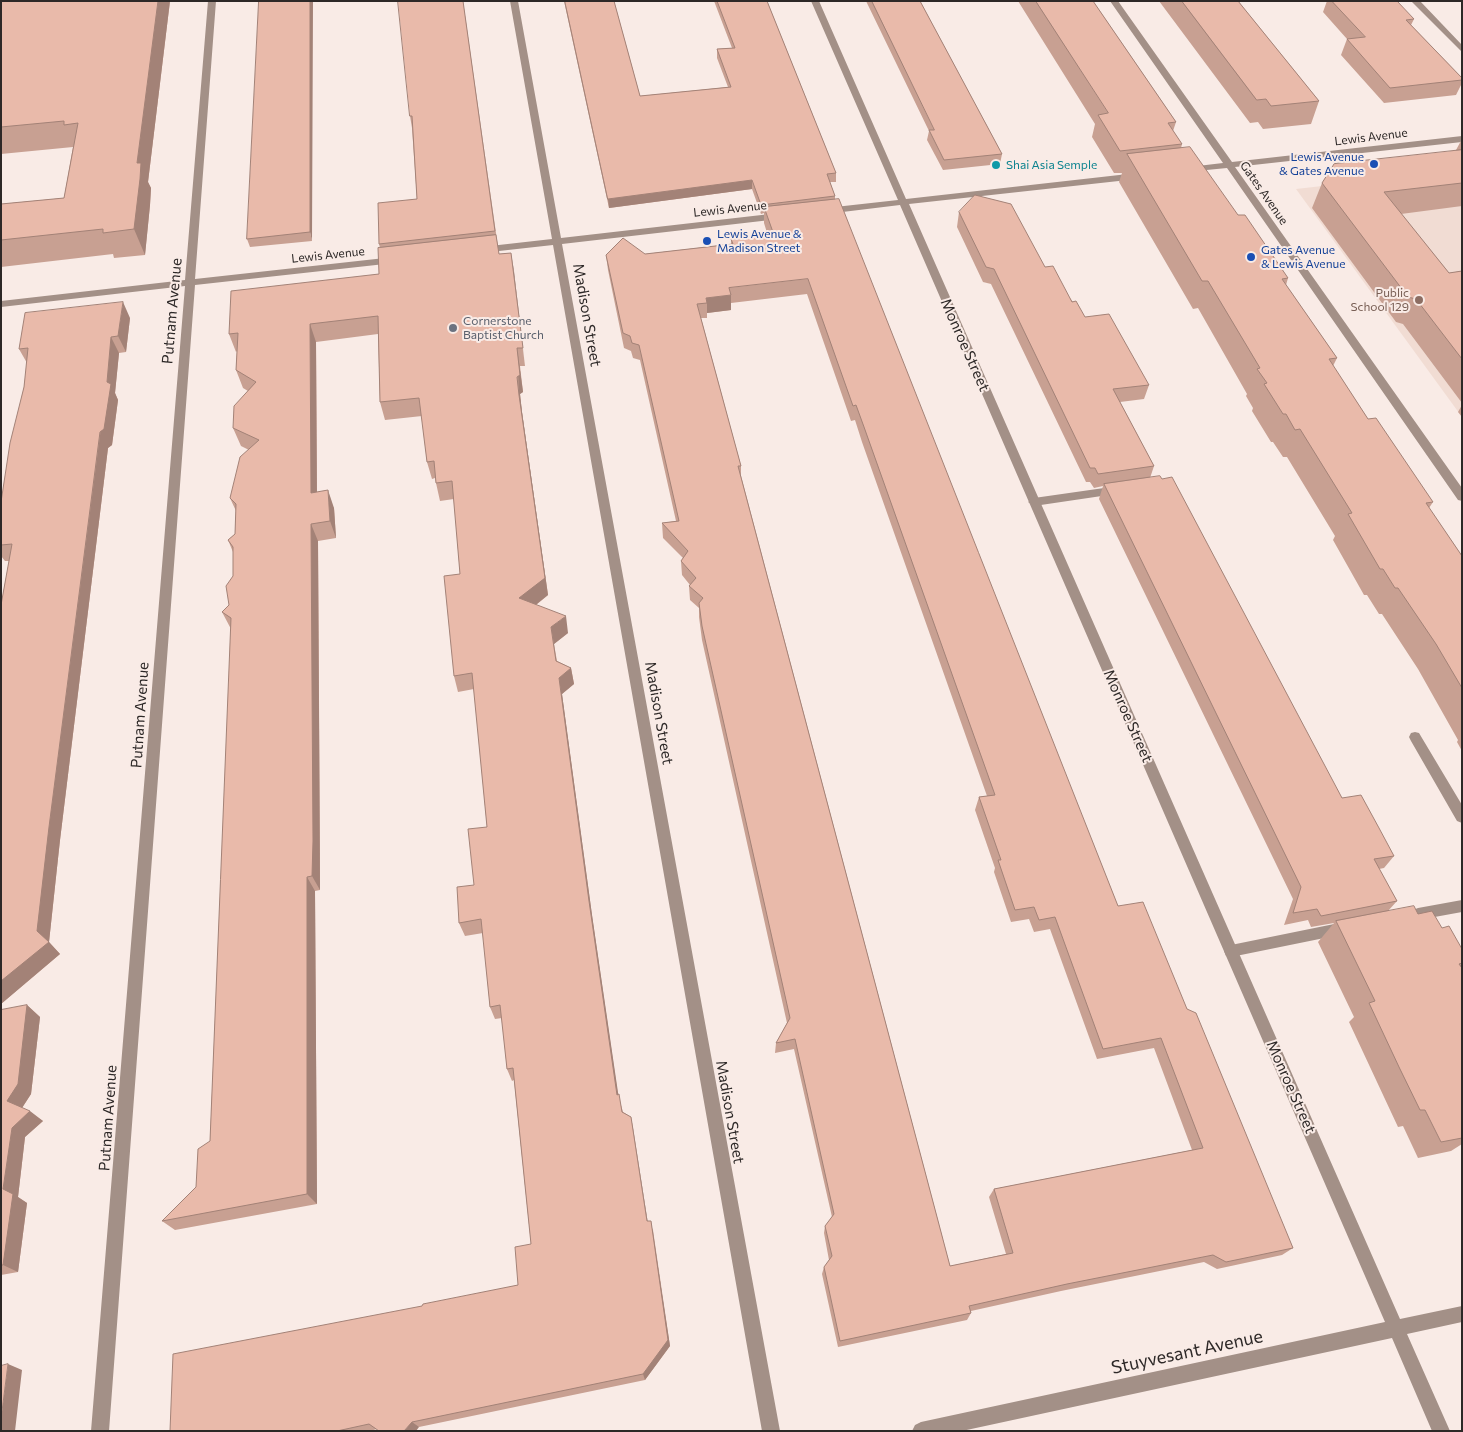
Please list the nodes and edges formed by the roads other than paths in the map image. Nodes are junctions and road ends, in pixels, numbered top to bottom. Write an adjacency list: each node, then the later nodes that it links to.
1 (212, 1): 17 (street, Putnam Avenue)
2 (514, 1): 14 (street, Madison Street)
3 (815, 1): 11 (street, Monroe Street)
4 (1114, 1): 8 (street, Gates Avenue)
5 (1415, 1): 6 (street)
6 (1462, 50)
7 (1462, 139): 8 (street, Lewis Avenue)
8 (1229, 165): 9 (street, Lewis Avenue); 20 (street, Gates Avenue)
9 (1179, 171)
10 (1150, 174): 11 (street)
11 (902, 202): 12 (street); 21 (street, Monroe Street)
12 (816, 212)
13 (788, 216): 14 (street, Lewis Avenue)
14 (557, 242): 15 (street, Lewis Avenue); 31 (street, Madison Street)
15 (473, 251)
16 (405, 259): 17 (street, Lewis Avenue)
17 (190, 283): 18 (street, Lewis Avenue); 30 (street, Putnam Avenue)
18 (1, 304)
19 (1130, 488): 21 (street)
20 (1462, 498)
21 (1034, 502): 27 (street, Monroe Street)
22 (1415, 737): 23 (street)
23 (1462, 817)
24 (1462, 906): 25 (street)
25 (1406, 917)
26 (1359, 926): 27 (street)
27 (1231, 952): 29 (street, Monroe Street)
28 (1462, 1314): 29 (street, Stuyvesant Avenue)
29 (1396, 1328): 32 (street, Stuyvesant Avenue); 33 (street, Monroe Street)
30 (100, 1431)
31 (772, 1431)
32 (921, 1431)
33 (1441, 1431)

